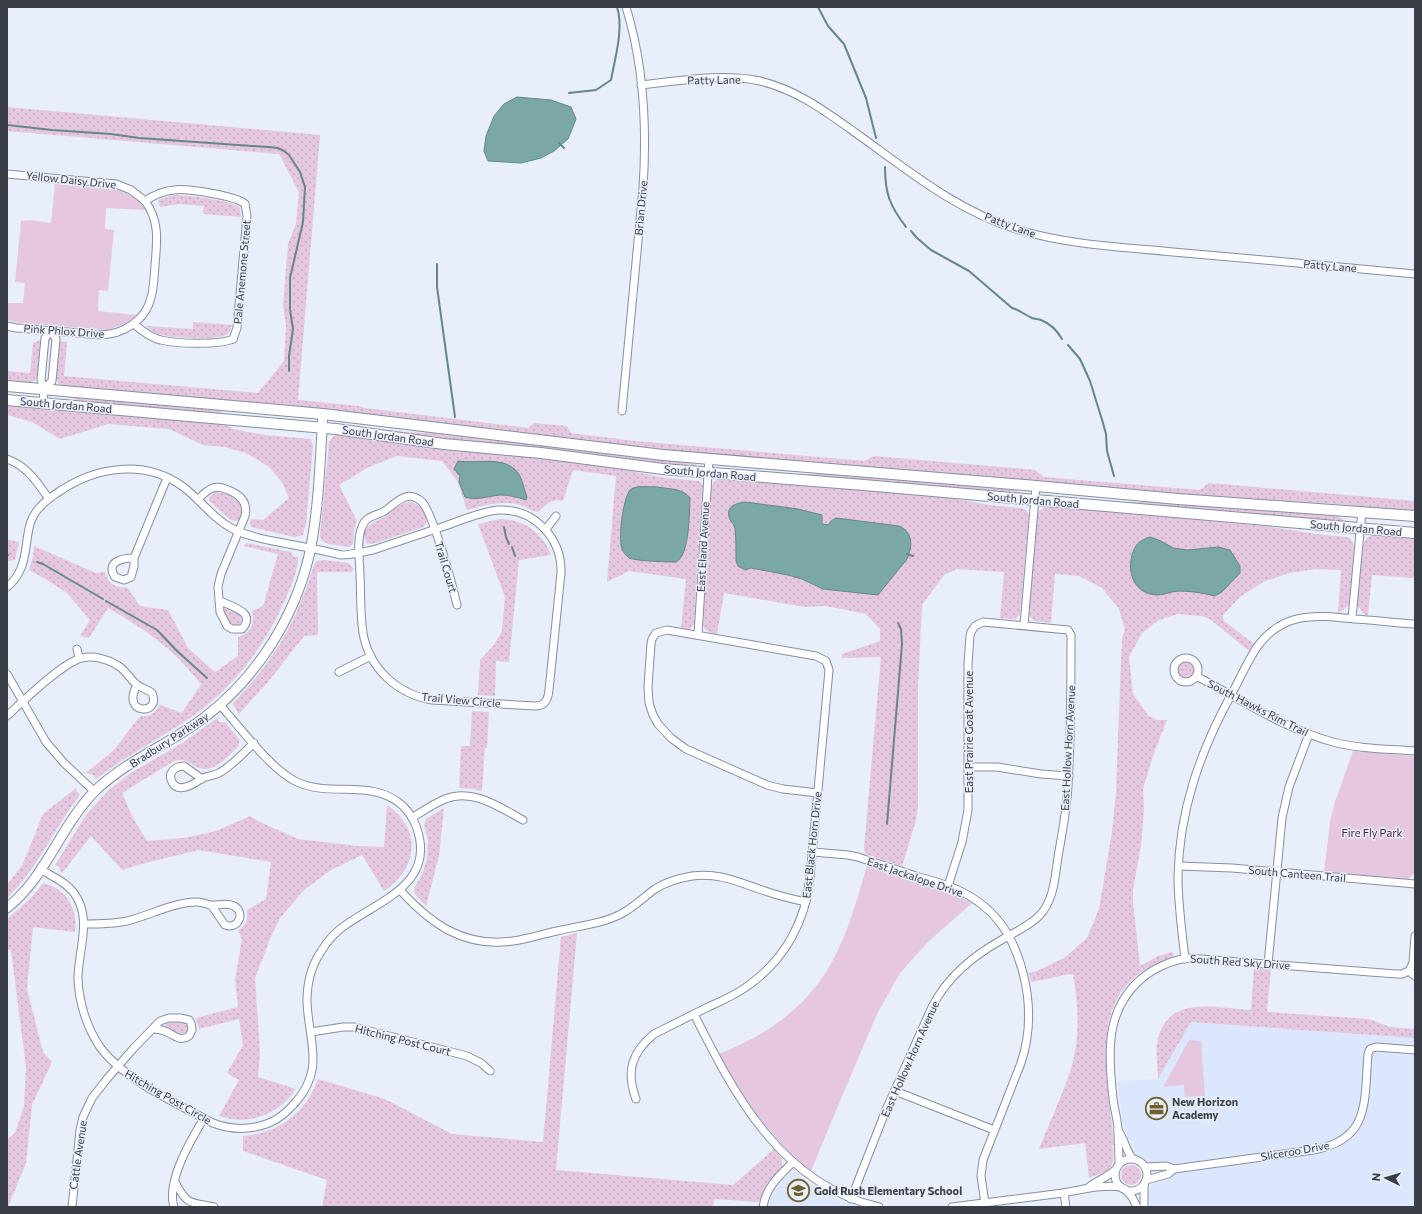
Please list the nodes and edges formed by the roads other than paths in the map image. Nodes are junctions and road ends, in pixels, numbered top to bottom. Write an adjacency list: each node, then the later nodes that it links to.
1 (626, 7): 2 (street, Brian Drive)
2 (641, 85): 5 (street, Patty Lane); 13 (street, Brian Drive)
3 (7, 174): 4 (street, Yellow Daisy Drive)
4 (145, 201): 6 (street); 6 (street, Pale Anemone Street)
5 (1415, 274)
6 (134, 324): 8 (street, Pink Phlox Drive)
7 (7, 326): 8 (street, Pink Phlox Drive)
8 (52, 331): 10 (street); 10 (street)
9 (7, 386): 10 (main road, South Jordan Road)
10 (44, 389): 12 (street); 14 (main road, South Jordan Road)
11 (7, 400): 12 (main road, South Jordan Road)
12 (43, 403): 15 (main road, South Jordan Road)
13 (622, 411)
14 (323, 414): 15 (street, Bradbury Parkway); 17 (main road, South Jordan Road)
15 (322, 428): 18 (main road, South Jordan Road); 32 (street, Bradbury Parkway)
16 (7, 459): 21 (street)
17 (709, 459): 18 (street, East Eland Avenue); 20 (main road, South Jordan Road)
18 (708, 473): 23 (main road, South Jordan Road); 45 (street, East Eland Avenue)
19 (167, 478): 21 (street, Trail View Circle); 22 (street, Trail View Circle); 34 (street)
20 (1036, 486): 23 (street); 24 (main road, South Jordan Road)
21 (49, 499): 35 (street, Trail View Circle)
22 (198, 500): 30 (street, Trail View Circle); 30 (street)
23 (1035, 500): 27 (main road, South Jordan Road); 41 (street)
24 (1362, 511): 26 (main road, South Jordan Road); 27 (street)
25 (556, 516): 28 (street)
26 (1415, 516)
27 (1360, 528): 31 (main road, South Jordan Road); 38 (street)
28 (546, 529): 29 (street, Trail View Circle); 47 (street, Trail View Circle)
29 (434, 530): 33 (street, Trail View Circle); 33 (street, Trail View Circle); 37 (street, Trail Court)
30 (238, 531): 32 (street, Trail View Circle); 36 (street)
31 (1415, 533)
32 (310, 548): 33 (street, Trail View Circle); 55 (street, Bradbury Parkway)
33 (360, 553): 47 (street, Trail View Circle)
34 (134, 558)
35 (7, 587)
36 (220, 602)
37 (457, 605)
38 (1352, 618): 40 (street); 53 (street)
39 (970, 620): 43 (street)
40 (1415, 624)
41 (1024, 625): 43 (street); 61 (street, East Hollow Horn Avenue)
42 (652, 626): 44 (street)
43 (975, 626): 60 (street, East Prairie Goat Avenue)
44 (656, 632): 45 (street, East Black Horn Drive); 64 (street)
45 (698, 635): 64 (street, East Black Horn Drive)
46 (77, 649): 48 (street)
47 (371, 656): 49 (street)
48 (80, 658): 52 (street); 54 (street)
49 (339, 672)
50 (7, 674): 54 (street)
51 (1196, 676): 53 (street, South Hawks Rim Trail)
52 (137, 685)
53 (1231, 695): 57 (street, South Hawks Rim Trail); 68 (street)
54 (23, 702): 56 (street); 63 (street)
55 (220, 705): 58 (street, Hitching Post Circle); 63 (street, Bradbury Parkway)
56 (7, 716)
57 (1309, 734): 59 (street, South Hawks Rim Trail); 70 (street)
58 (254, 743): 62 (street); 65 (street, Hitching Post Circle)
59 (1415, 751)
60 (969, 767): 61 (street); 72 (street, East Prairie Goat Avenue)
61 (1069, 776): 78 (street, East Hollow Horn Avenue)
62 (202, 778)
63 (94, 792): 69 (street, Bradbury Parkway)
64 (818, 793): 67 (street, East Black Horn Drive)
65 (412, 818): 66 (street); 73 (street, Hitching Post Circle)
66 (523, 820)
67 (813, 852): 72 (street, East Jackalope Drive); 74 (street, East Black Horn Drive)
68 (1179, 866): 70 (street, South Canteen Trail); 80 (street)
69 (42, 870): 76 (street, Bradbury Parkway); 77 (street, Hitching Post Circle)
70 (1277, 872): 71 (street, South Canteen Trail); 81 (street)
71 (1415, 884)
72 (948, 886): 78 (street, East Jackalope Drive)
73 (400, 890): 74 (street); 86 (street, Hitching Post Circle)
74 (806, 902): 84 (street, East Black Horn Drive)
75 (211, 905): 77 (street)
76 (7, 908)
77 (84, 924): 88 (street, Hitching Post Circle)
78 (1010, 936): 90 (street, East Hollow Horn Avenue); 93 (street, East Jackalope Drive)
79 (1415, 936): 82 (street)
80 (1185, 959): 81 (street, South Red Sky Drive); 94 (street, South Red Sky Drive)
81 (1268, 964): 82 (street, South Red Sky Drive)
82 (1409, 971): 83 (street)
83 (1415, 976)
84 (694, 1014): 91 (street, East Black Horn Drive); 96 (street)
85 (154, 1028): 85 (street, Cattle Avenue); 88 (street, Cattle Avenue)
86 (311, 1032): 89 (street, Hitching Post Court); 92 (street, Hitching Post Circle)
87 (1415, 1050): 99 (street, Sliceroo Drive)
88 (117, 1066): 92 (street, Hitching Post Circle); 107 (street, Cattle Avenue)
89 (490, 1071)
90 (895, 1091): 93 (street); 105 (street, East Hollow Horn Avenue)
91 (636, 1099)
92 (204, 1118): 100 (street)
93 (994, 1130): 106 (street, East Jackalope Drive)
94 (1118, 1130): 95 (street, South Red Sky Drive); 97 (street, South Red Sky Drive)
95 (1132, 1158): 97 (street); 98 (street)
96 (792, 1162): 105 (street); 110 (street)
97 (1117, 1167): 102 (street); 103 (street)
98 (1146, 1167): 99 (street, Sliceroo Drive); 101 (street)
99 (1174, 1169): 101 (street, Sliceroo Drive)
100 (175, 1182): 108 (street); 109 (street)
101 (1145, 1182): 103 (street); 115 (street)
102 (1089, 1187): 103 (street); 104 (street)
103 (1123, 1188): 114 (street)
104 (1064, 1193): 106 (street); 113 (street)
105 (851, 1198): 111 (street)
106 (985, 1203): 112 (street)
107 (72, 1207)
108 (174, 1207)
109 (214, 1207)
110 (763, 1207)
111 (879, 1207)
112 (952, 1207)
113 (1066, 1207)
114 (1137, 1207)
115 (1144, 1207)

